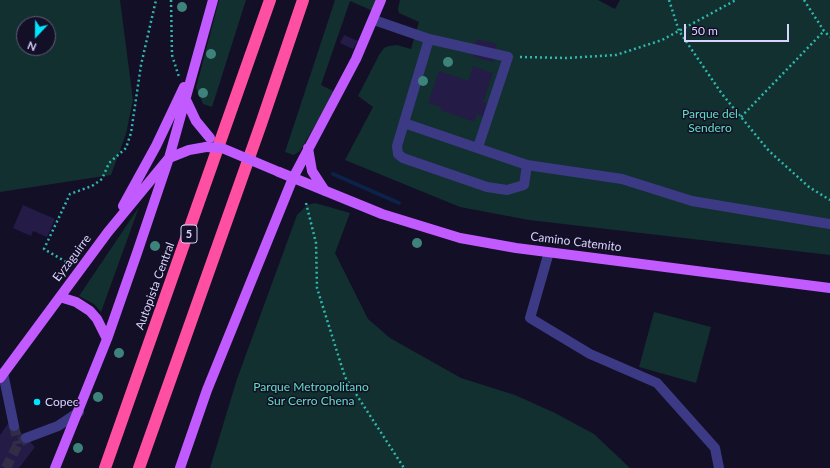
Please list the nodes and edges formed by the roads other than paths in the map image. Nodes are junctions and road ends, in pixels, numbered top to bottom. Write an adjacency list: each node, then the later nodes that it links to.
1 (213, 0): 7 (main road)
2 (270, 0): 28 (highway, Autopista Central / 5)
3 (303, 0): 29 (highway)
4 (381, 0): 5 (main road)
5 (374, 20): 6 (street); 12 (main road)
6 (429, 39): 9 (street); 11 (street)
7 (199, 50): 8 (main road); 18 (main road)
8 (186, 100): 10 (main road, Camino Catemito); 13 (main road)
9 (404, 123): 11 (street); 14 (street)
10 (208, 143): 13 (main road); 15 (main road, Camino Catemito, bridge)
11 (478, 147): 14 (street)
12 (308, 148): 15 (main road); 16 (main road)
13 (169, 158): 18 (main road, Eyzaguirre); 22 (main road)
14 (527, 165): 17 (street)
15 (293, 178): 16 (main road, Camino Catemito); 30 (main road)
16 (326, 192): 19 (main road, Camino Catemito)
17 (830, 224)
18 (108, 232): 21 (main road, Eyzaguirre)
19 (549, 252): 20 (main road, Camino Catemito); 31 (street)
20 (830, 288)
21 (60, 297): 22 (main road); 23 (main road, Eyzaguirre)
22 (107, 339): 24 (main road)
23 (2, 376): 25 (street)
24 (79, 412): 26 (street); 27 (main road)
25 (14, 426)
26 (26, 438)
27 (55, 468)
28 (105, 468)
29 (139, 468)
30 (180, 468)
31 (719, 468)

